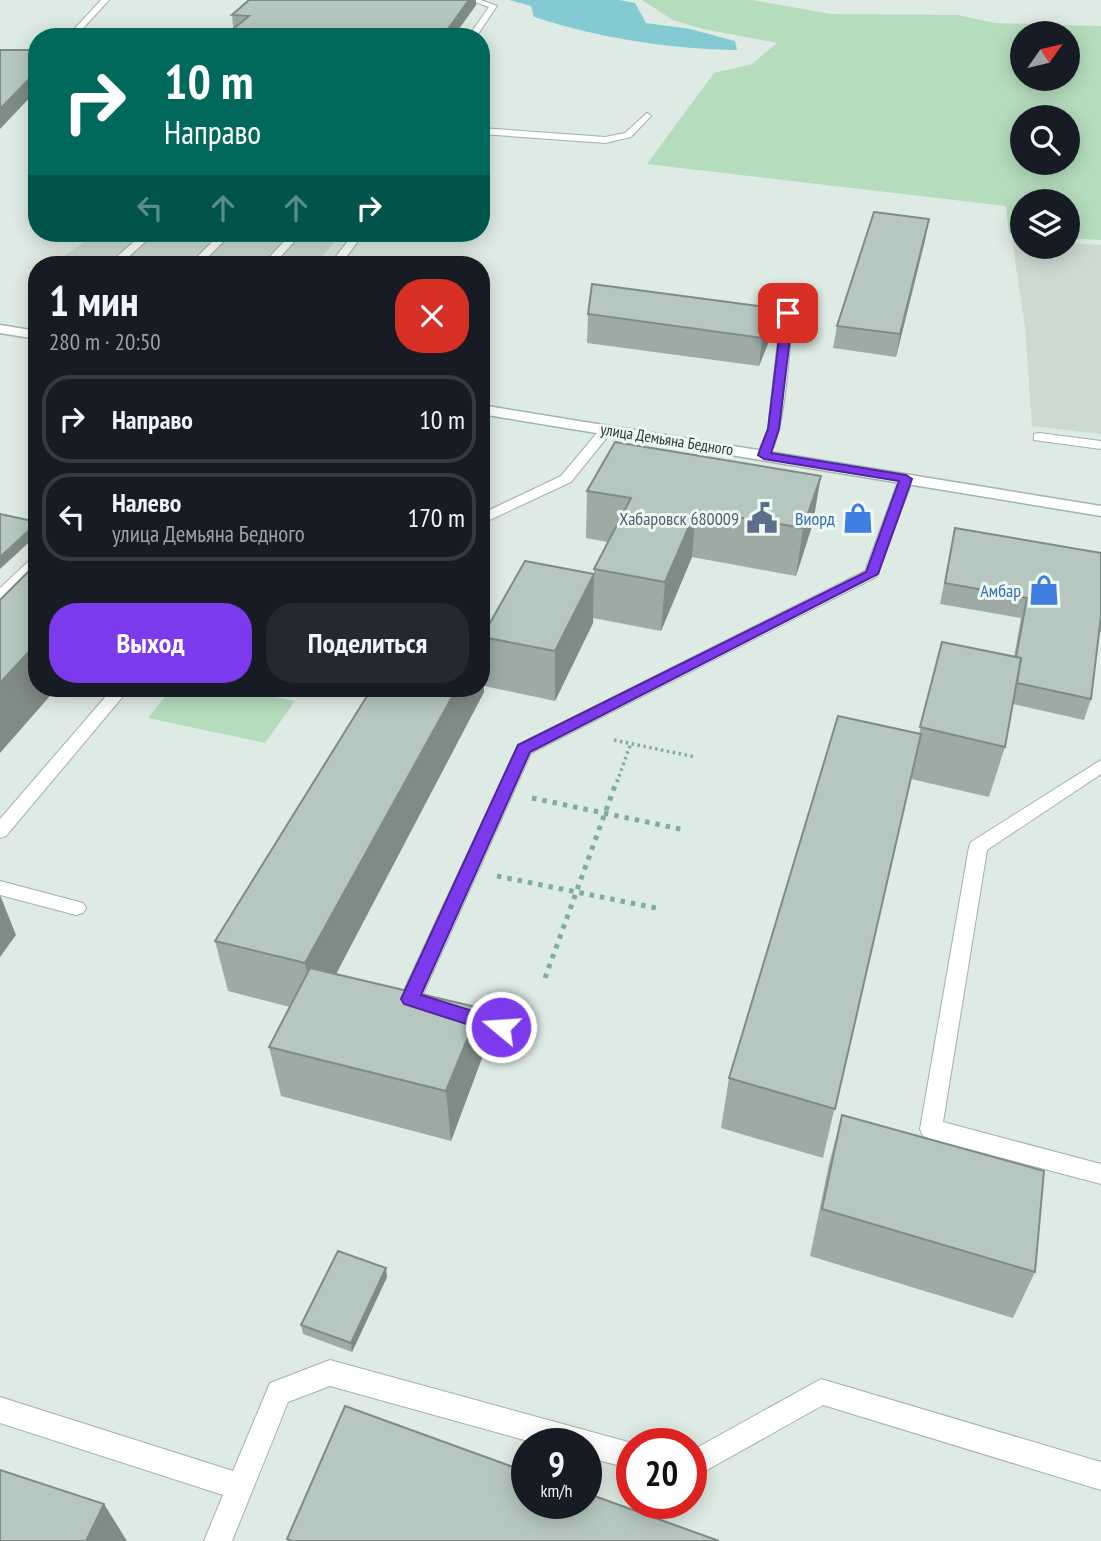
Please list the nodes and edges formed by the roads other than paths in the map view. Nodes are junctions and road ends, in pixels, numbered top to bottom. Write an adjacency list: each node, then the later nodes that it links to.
1 (105, 0): 3 (lane)
2 (474, 0): 4 (lane)
3 (79, 28)
4 (478, 28)
5 (647, 116): 6 (lane)
6 (490, 132)
7 (140, 242): 11 (lane)
8 (218, 242): 12 (lane)
9 (289, 242): 13 (lane)
10 (352, 242): 14 (lane)
11 (124, 256)
12 (203, 256)
13 (275, 256)
14 (341, 256)
15 (788, 313): 22 (lane)
16 (0, 329): 17 (main road)
17 (28, 334)
18 (490, 410): 19 (main road, улица Демьяна Бедного)
19 (607, 429): 22 (main road, улица Демьяна Бедного); 25 (lane)
20 (1039, 437): 21 (lane)
21 (1101, 445)
22 (764, 455): 23 (main road, улица Демьяна Бедного)
23 (906, 479): 24 (main road, улица Демьяна Бедного); 33 (lane)
24 (1101, 511)
25 (490, 516)
26 (28, 570): 27 (lane)
27 (0, 596)
28 (114, 697): 30 (lane)
29 (1101, 766): 34 (lane)
30 (0, 831)
31 (0, 888): 32 (lane)
32 (76, 908)
33 (501, 1027)
34 (1101, 1174)
35 (0, 1410): 39 (lane)
36 (616, 1452): 39 (lane)
37 (707, 1457): 38 (lane)
38 (1101, 1476)
39 (239, 1486): 40 (lane)
40 (218, 1541)

